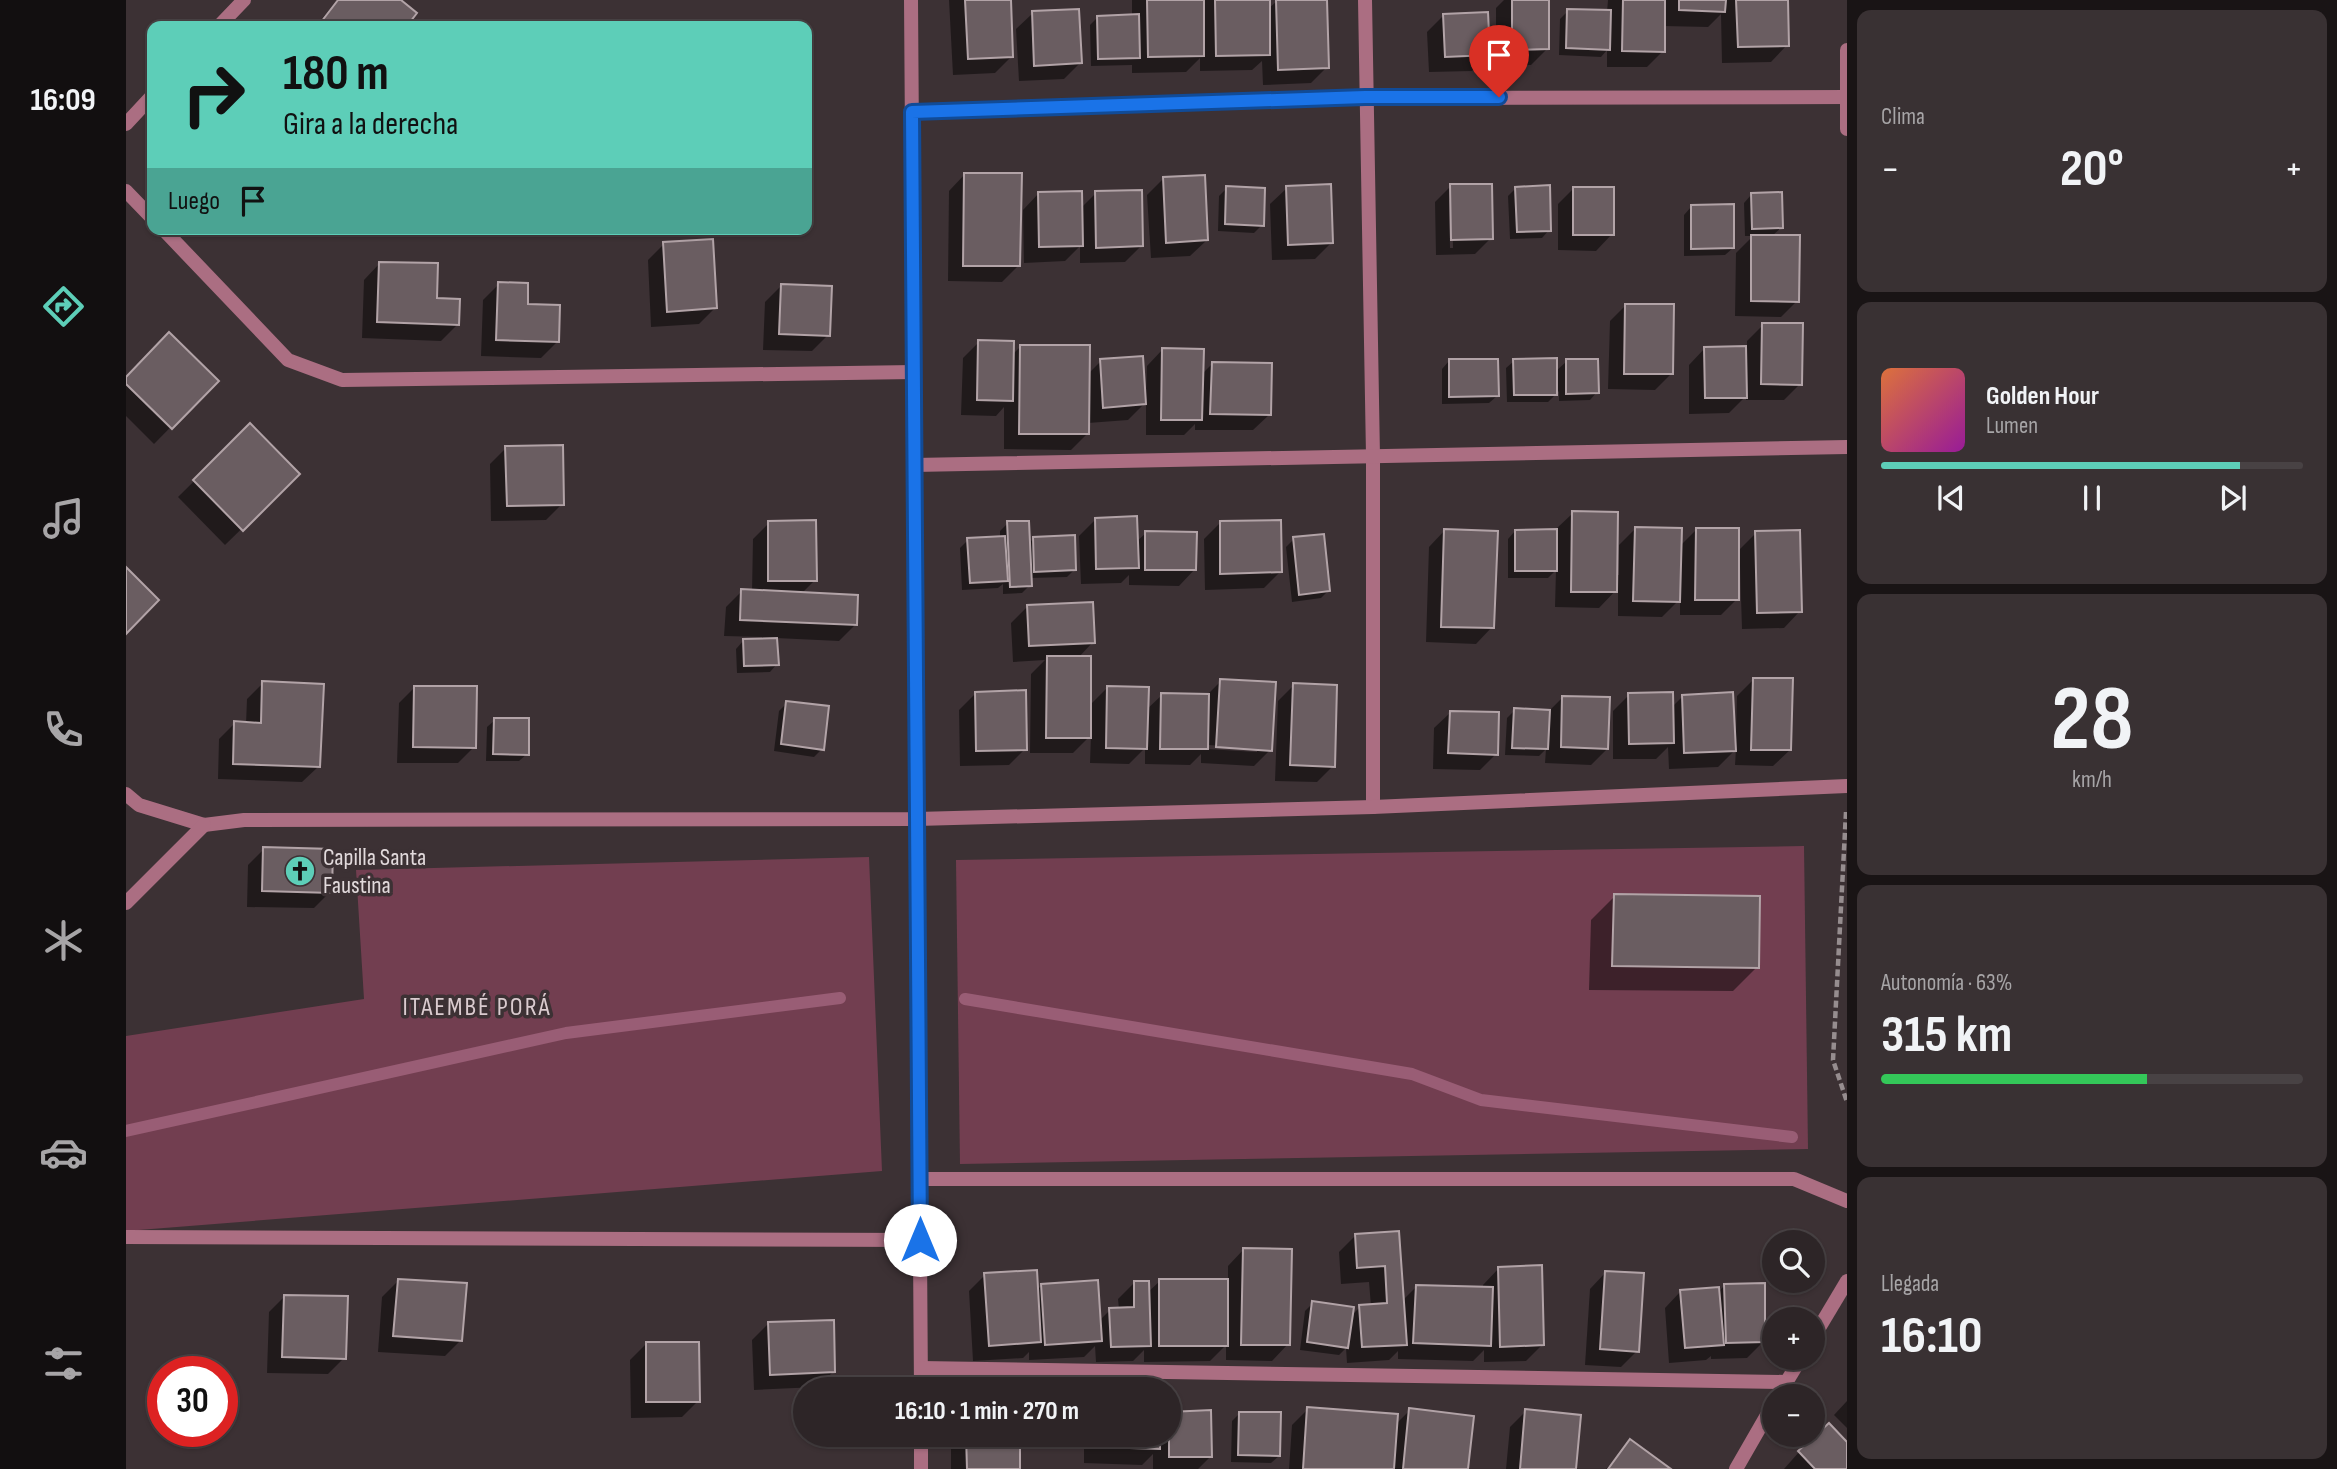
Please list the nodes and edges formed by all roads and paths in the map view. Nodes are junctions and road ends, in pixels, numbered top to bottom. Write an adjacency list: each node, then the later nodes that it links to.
1 (244, 0): 4 (street)
2 (911, 0): 9 (street)
3 (1365, 0): 7 (street)
4 (224, 21)
5 (1847, 50): 6 (street)
6 (1847, 96): 7 (street); 11 (street)
7 (1365, 97): 9 (street); 17 (street)
8 (147, 101): 10 (street)
9 (912, 112): 15 (street)
10 (126, 124)
11 (1847, 129)
12 (126, 191): 13 (street)
13 (147, 213)
14 (169, 235): 15 (street)
15 (914, 372): 18 (street)
16 (1847, 447): 17 (street)
17 (1373, 456): 18 (street); 22 (street)
18 (914, 465): 23 (street)
19 (1847, 786): 22 (street)
20 (126, 794): 24 (street)
21 (1846, 804): 26 (path)
22 (1373, 807): 23 (street)
23 (917, 819): 24 (street); 27 (street)
24 (204, 825): 25 (street)
25 (126, 903)
26 (1847, 1102)
27 (919, 1179): 28 (street); 30 (street)
28 (1847, 1201)
29 (126, 1237): 30 (street)
30 (920, 1240): 33 (street)
31 (1847, 1282): 32 (street)
32 (1825, 1318)
33 (921, 1368): 35 (street); 36 (street)
34 (1794, 1370): 36 (street)
35 (921, 1377)
36 (1786, 1382)
37 (1762, 1424): 40 (street)
38 (921, 1447): 39 (street)
39 (922, 1469)
40 (1736, 1469)

